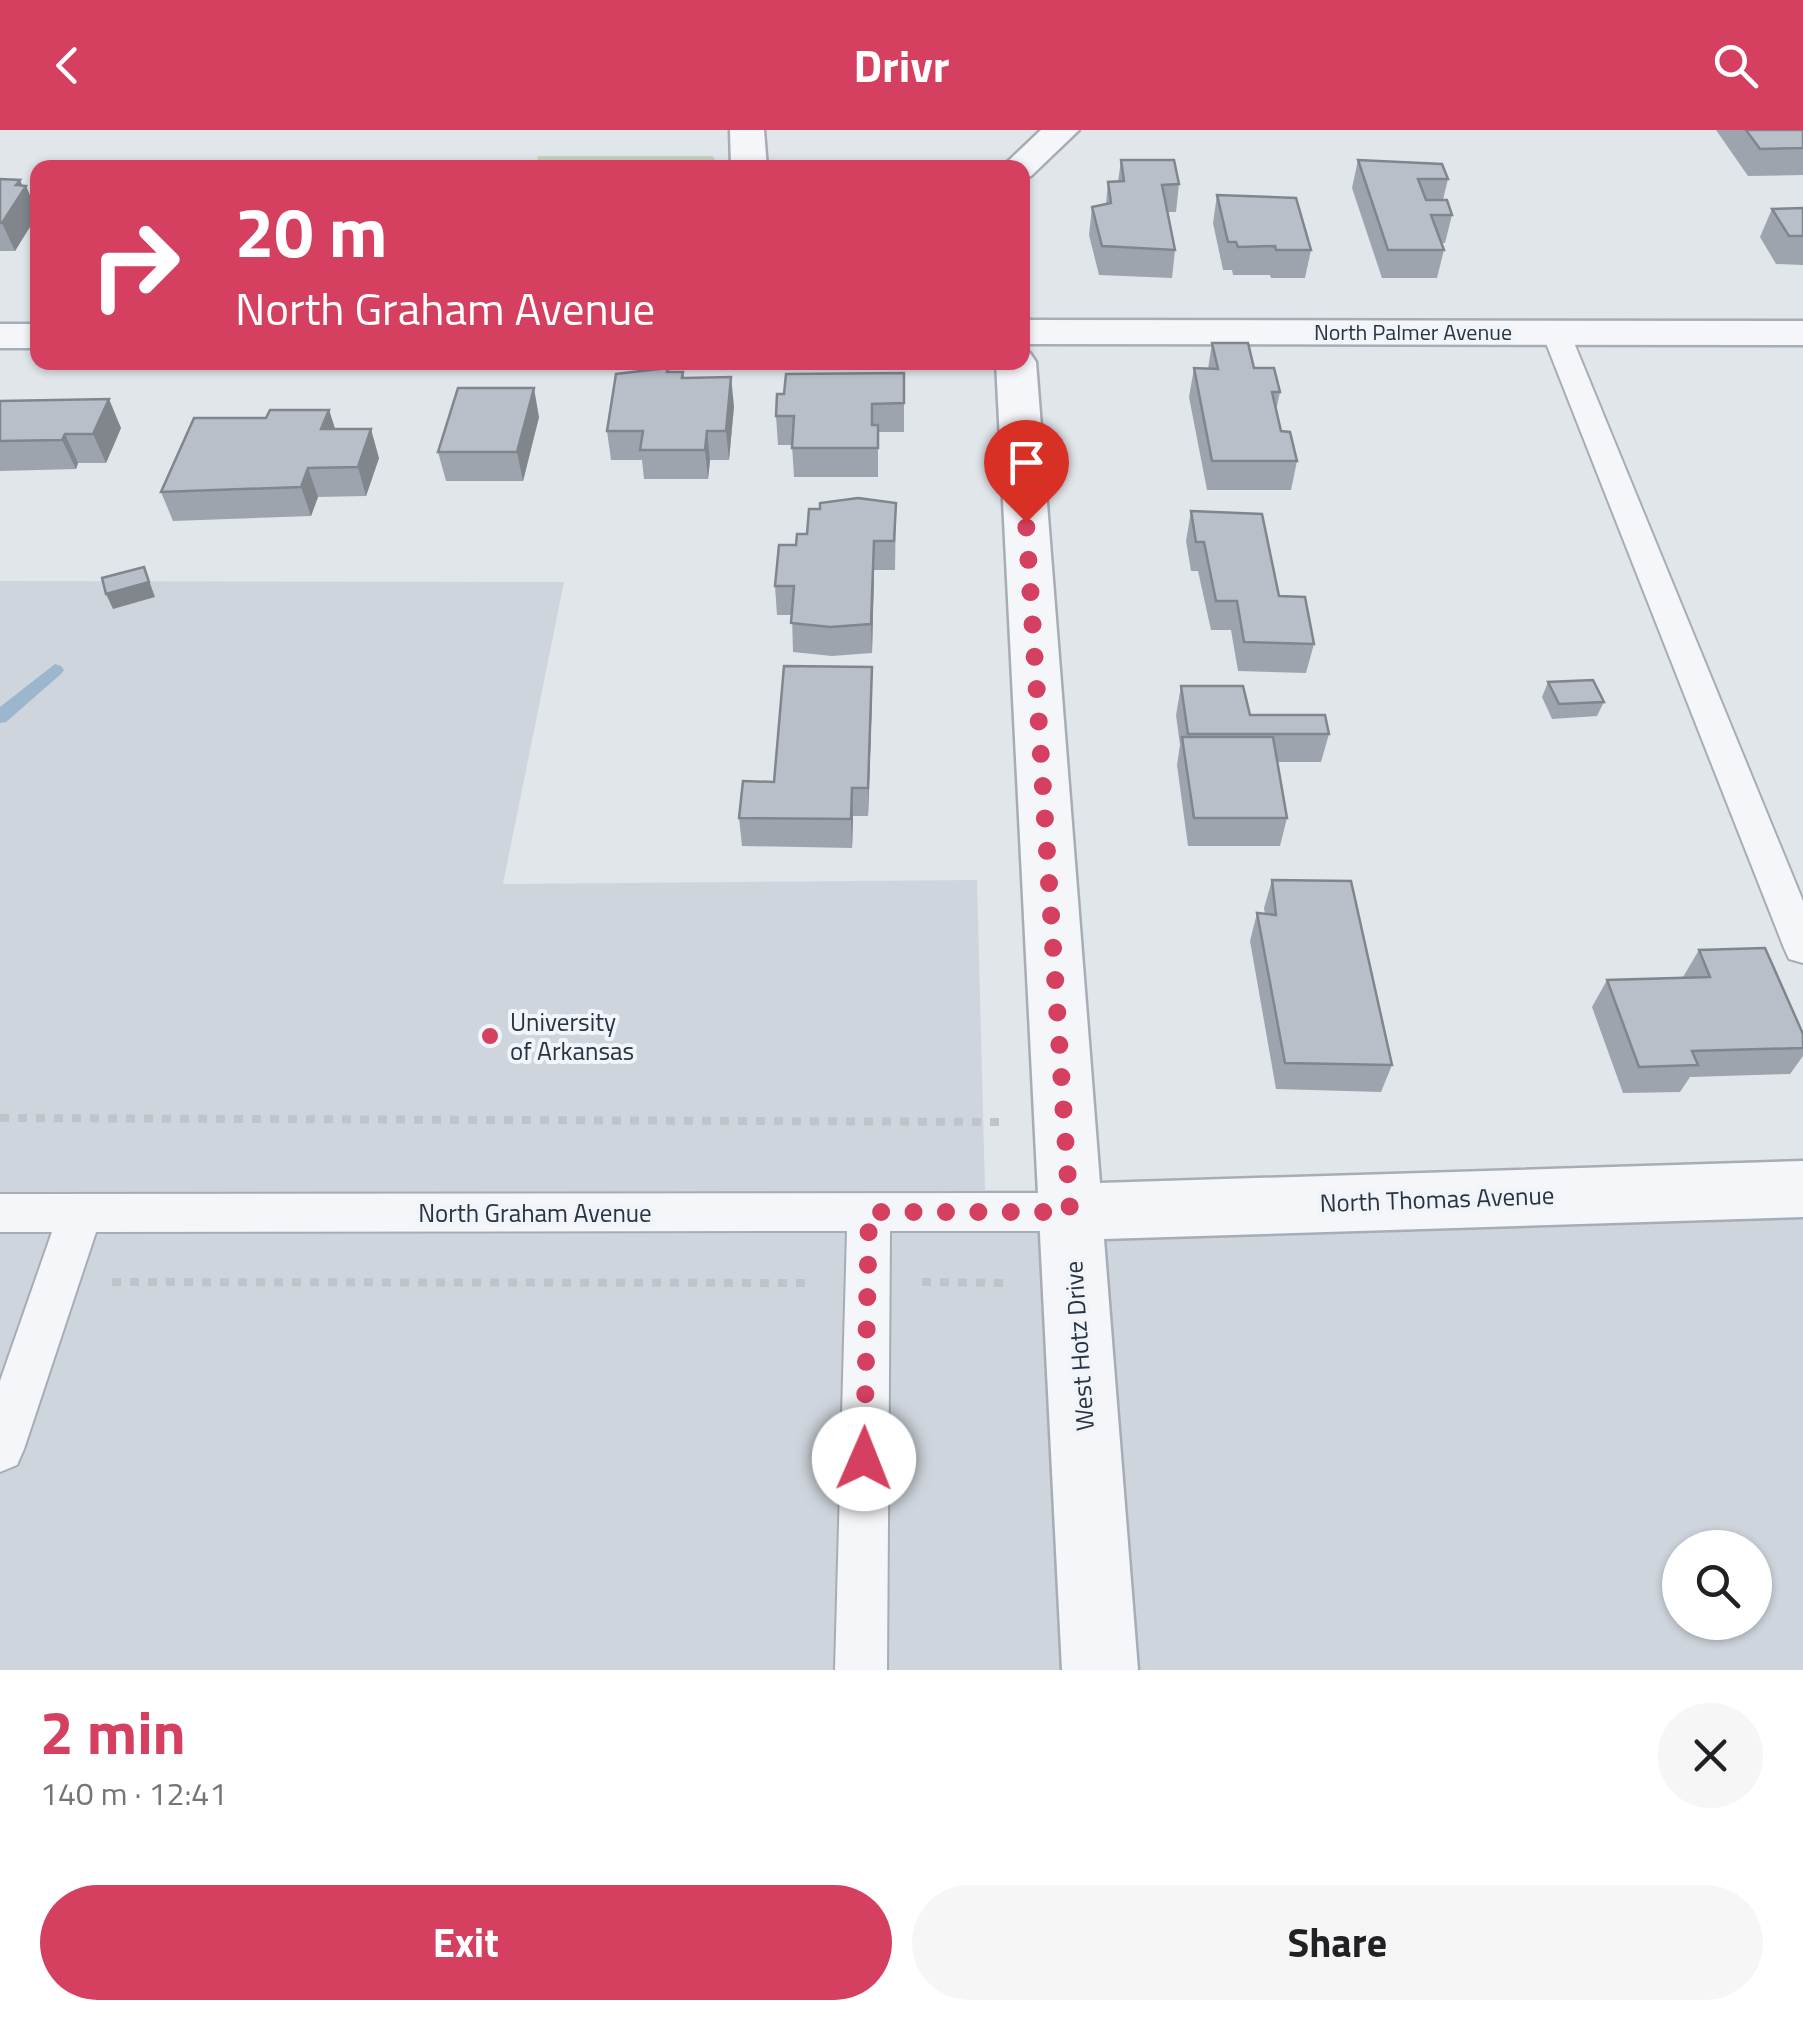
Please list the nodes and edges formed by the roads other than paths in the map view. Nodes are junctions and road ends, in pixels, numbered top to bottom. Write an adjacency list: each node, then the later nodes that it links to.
1 (747, 130): 3 (street)
2 (1062, 130): 4 (street)
3 (749, 160)
4 (1027, 160)
5 (1030, 332): 6 (street, North Palmer Avenue)
6 (1556, 333): 7 (street, North Palmer Avenue); 11 (lane)
7 (1803, 333)
8 (0, 336): 9 (street)
9 (30, 336)
10 (1017, 370): 14 (street, West Hotz Drive)
11 (1803, 948)
12 (1803, 1188): 14 (street, North Thomas Avenue)
13 (869, 1212): 14 (lane, North Graham Avenue); 16 (lane, North Graham Avenue); 18 (lane)
14 (1070, 1212): 19 (street, West Hotz Drive)
15 (0, 1213): 16 (lane, North Graham Avenue)
16 (80, 1214): 17 (lane)
17 (0, 1449)
18 (861, 1670)
19 (1100, 1670)

